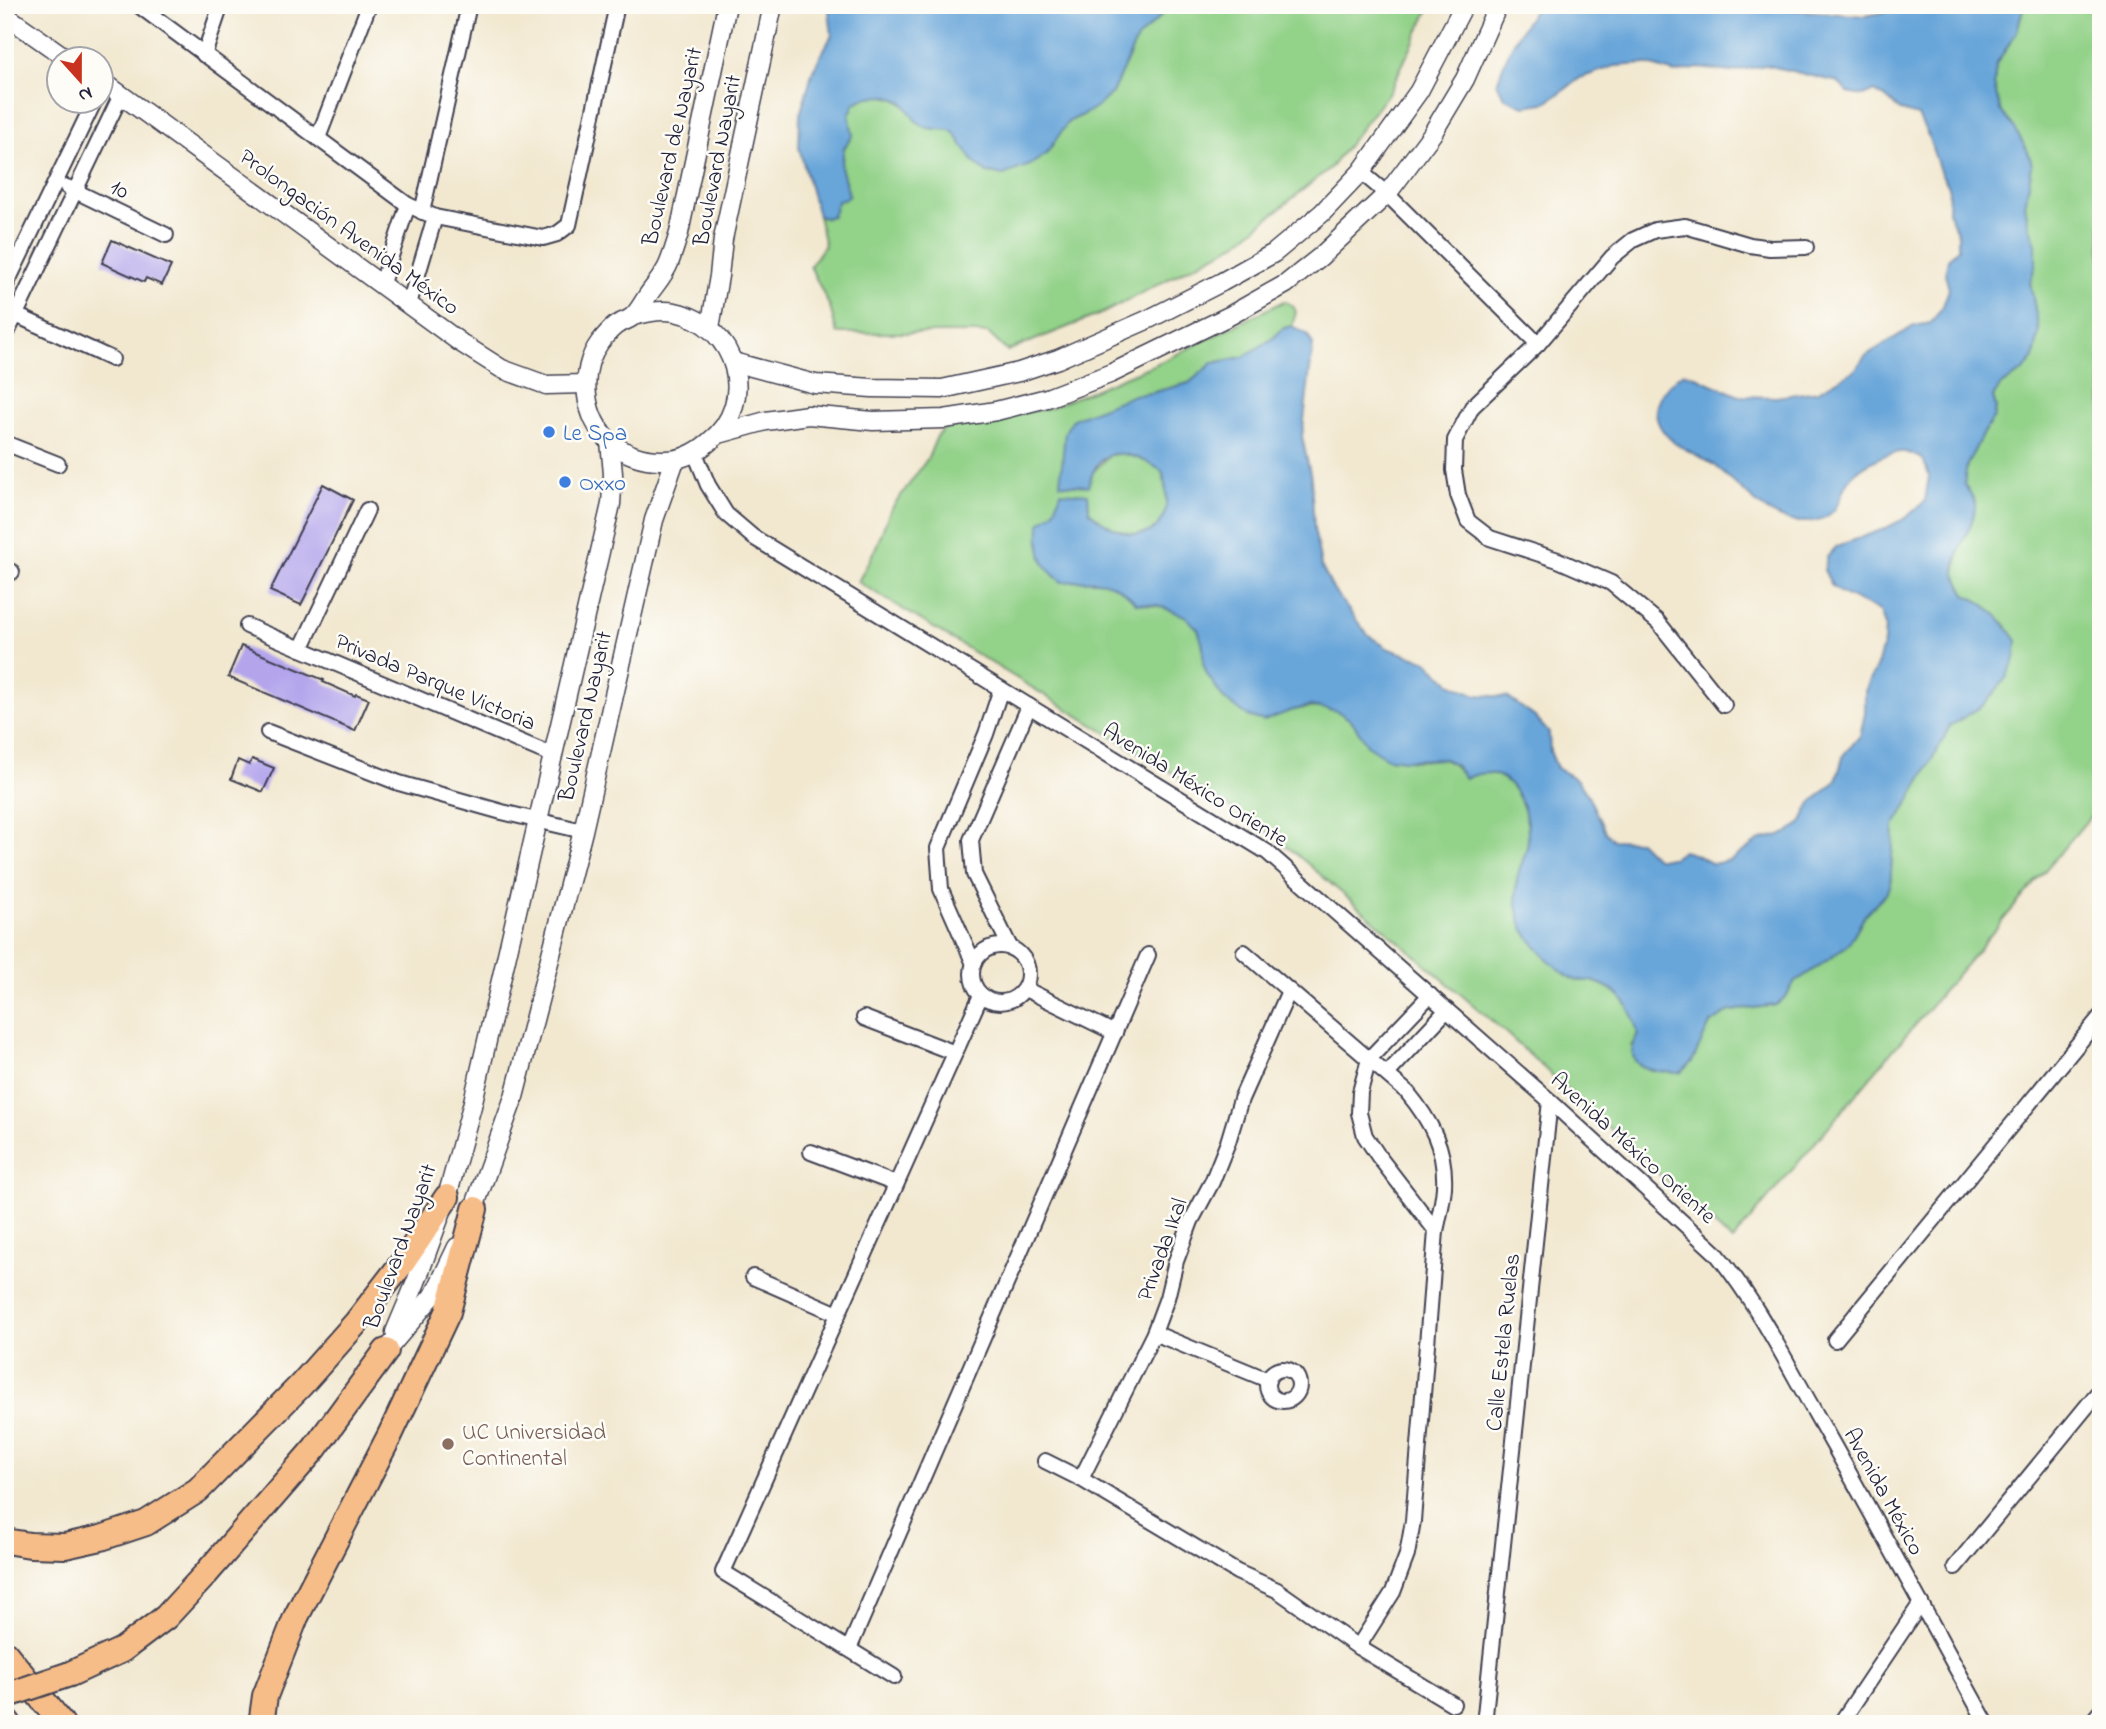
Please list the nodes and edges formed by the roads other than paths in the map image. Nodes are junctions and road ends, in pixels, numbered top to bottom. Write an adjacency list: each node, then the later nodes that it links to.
1 (138, 5): 12 (street)
2 (221, 5): 12 (street)
3 (369, 5): 16 (street)
4 (469, 5): 22 (street)
5 (617, 5): 22 (street)
6 (727, 5): 29 (street, Boulevard de Nayarit)
7 (773, 5): 30 (street, Boulevard Nayarit)
8 (1464, 5): 17 (street)
9 (1498, 5): 20 (street)
10 (5, 15): 11 (street)
11 (49, 46)
12 (204, 55): 16 (street)
13 (116, 92): 14 (street, Prolongación Avenida México)
14 (121, 95): 19 (street); 25 (street, Prolongación Avenida México)
15 (87, 116): 18 (street)
16 (318, 138): 21 (street)
17 (1360, 172): 20 (street); 36 (street)
18 (56, 182): 19 (street, 10); 26 (street)
19 (74, 191): 23 (street, 10); 28 (street)
20 (1387, 194): 32 (street); 37 (street)
21 (408, 205): 22 (street); 25 (street)
22 (429, 214): 27 (street)
23 (166, 235)
24 (1806, 247): 32 (street)
25 (382, 283): 27 (street, Prolongación Avenida México)
26 (5, 287)
27 (409, 304): 35 (street, Prolongación Avenida México)
28 (10, 312): 31 (street); 33 (street)
29 (634, 316): 30 (street); 35 (street, Boulevard de Nayarit)
30 (710, 328): 34 (street)
31 (5, 337)
32 (1538, 344): 48 (street)
33 (111, 359)
34 (733, 362): 36 (street); 38 (street)
35 (585, 384): 39 (street)
36 (942, 389): 37 (street)
37 (944, 419): 38 (street)
38 (719, 434): 41 (street)
39 (610, 442): 42 (street); 51 (street, Boulevard Nayarit)
40 (5, 443): 43 (street)
41 (695, 453): 42 (street); 47 (street, Avenida México Oriente)
42 (675, 460): 53 (street, Boulevard Nayarit)
43 (58, 464)
44 (367, 510): 46 (street, Privada Parque Victoria)
45 (247, 626): 46 (street, Privada Parque Victoria)
46 (301, 649): 51 (street, Privada Parque Victoria)
47 (1001, 689): 49 (street, Avenida México Oriente); 57 (street)
48 (1724, 705)
49 (1029, 706): 54 (street); 61 (street, Avenida México Oriente)
50 (268, 732): 52 (street)
51 (554, 756): 52 (street, Boulevard Nayarit)
52 (539, 820): 53 (street); 72 (street, Boulevard Nayarit)
53 (583, 831): 73 (street, Boulevard Nayarit)
54 (1010, 947): 57 (street); 58 (street)
55 (1244, 952): 59 (street)
56 (1148, 955): 65 (street)
57 (974, 964): 60 (street)
58 (1024, 989): 60 (street); 65 (street)
59 (1289, 991): 67 (street); 78 (street, Privada Ikal)
60 (981, 995): 66 (street)
61 (1430, 995): 62 (street, Avenida México Oriente); 67 (street)
62 (1447, 1010): 68 (street); 69 (street, Avenida México Oriente)
63 (2101, 1016): 79 (street)
64 (864, 1018): 66 (street)
65 (1115, 1033): 89 (street)
66 (955, 1053): 71 (street)
67 (1368, 1059): 68 (street); 74 (street)
68 (1387, 1074): 74 (street)
69 (1550, 1101): 76 (street, Avenida México Oriente); 98 (street, Calle Estela Ruelas)
70 (811, 1152): 71 (street)
71 (896, 1185): 77 (street)
72 (447, 1197): 80 (street, Boulevard Nayarit); 85 (highway)
73 (475, 1209): 80 (street, Boulevard Nayarit); 97 (highway)
74 (1436, 1231): 88 (street)
75 (753, 1277): 77 (street)
76 (1740, 1282): 87 (street, Avenida México)
77 (838, 1314): 89 (street)
78 (1154, 1333): 81 (street); 84 (street, Privada Ikal)
79 (1835, 1340)
80 (386, 1351): 92 (highway, bridge)
81 (1268, 1380)
82 (2101, 1389): 86 (street)
83 (1045, 1461): 84 (street)
84 (1081, 1479): 88 (street)
85 (5, 1541)
86 (1955, 1567)
87 (1921, 1603): 99 (street); 100 (street, Avenida México)
88 (1358, 1647): 93 (street)
89 (849, 1649): 91 (street)
90 (5, 1653): 96 (highway)
91 (894, 1677)
92 (5, 1696)
93 (1453, 1704)
94 (5, 1719): 95 (highway)
95 (9, 1724)
96 (62, 1724)
97 (261, 1724)
98 (1484, 1724)
99 (1840, 1724)
100 (1987, 1724)

